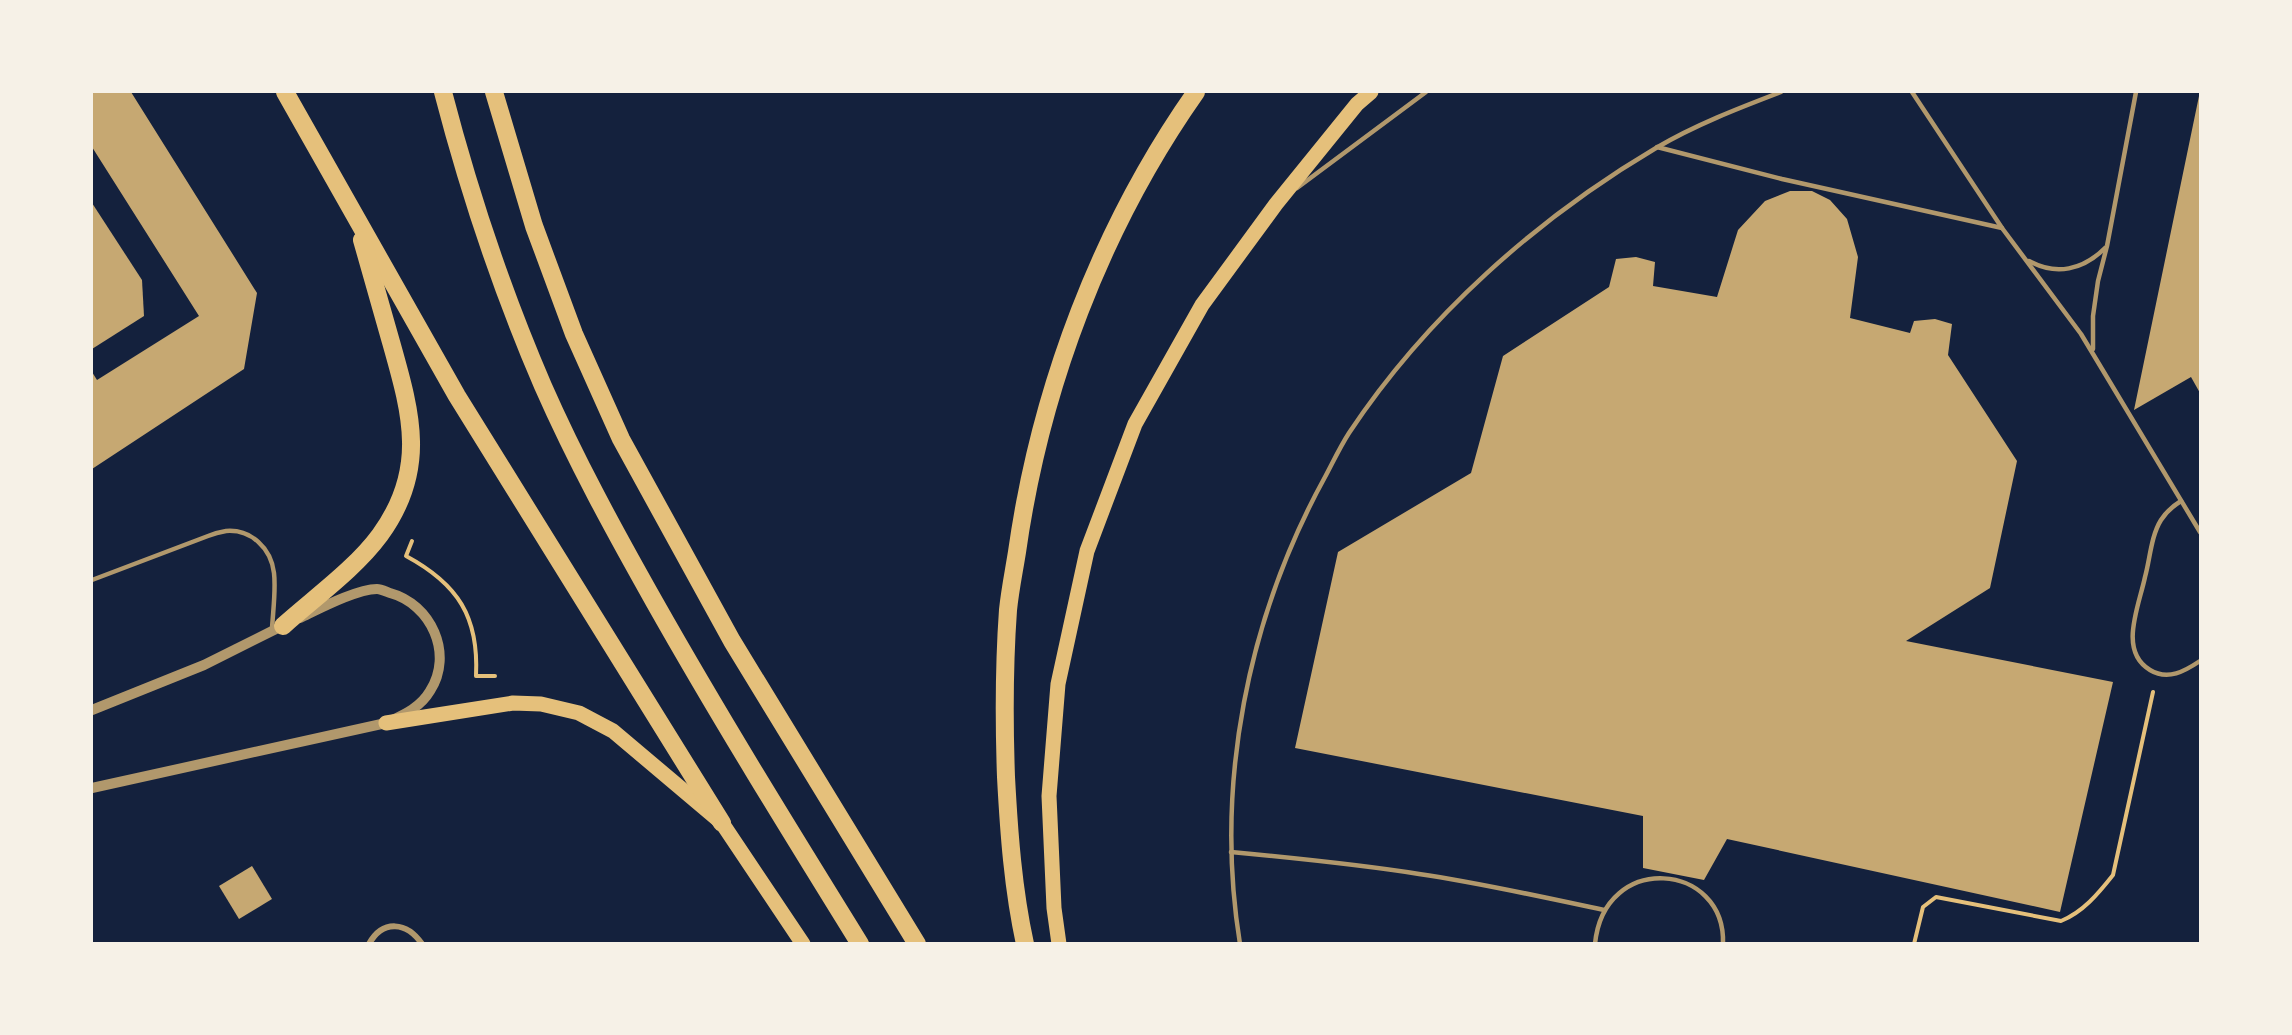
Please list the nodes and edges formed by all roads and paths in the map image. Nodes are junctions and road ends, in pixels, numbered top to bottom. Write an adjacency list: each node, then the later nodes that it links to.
1 (285, 92): 12 (highway)
2 (443, 92): 34 (highway)
3 (494, 92): 35 (highway)
4 (1196, 92): 36 (highway)
5 (1371, 92): 11 (main road)
6 (1426, 92): 11 (lane)
7 (1781, 92): 10 (lane)
8 (1912, 92): 13 (lane)
9 (2136, 92): 14 (lane)
10 (1657, 147): 13 (lane); 29 (lane)
11 (1276, 204): 37 (main road)
12 (354, 213): 21 (highway); 28 (highway)
13 (2002, 228): 15 (lane)
14 (2107, 246): 15 (lane); 16 (lane)
15 (2026, 260): 16 (lane)
16 (2093, 352): 17 (lane)
17 (2181, 501): 18 (lane); 23 (lane)
18 (2200, 532)
19 (413, 537): 24 (path)
20 (92, 580): 21 (lane)
21 (277, 629): 25 (street); 26 (street)
22 (2200, 661): 23 (lane)
23 (2157, 674): 41 (path)
24 (497, 676)
25 (92, 710)
26 (386, 723): 27 (street); 28 (main road)
27 (92, 788)
28 (722, 823): 33 (main road)
29 (1231, 852): 30 (lane); 38 (lane)
30 (1604, 910): 39 (lane); 40 (lane)
31 (369, 944): 32 (street)
32 (422, 944)
33 (803, 944)
34 (860, 944)
35 (918, 944)
36 (1025, 944)
37 (1059, 944)
38 (1240, 944)
39 (1595, 944)
40 (1723, 944)
41 (1914, 944)

